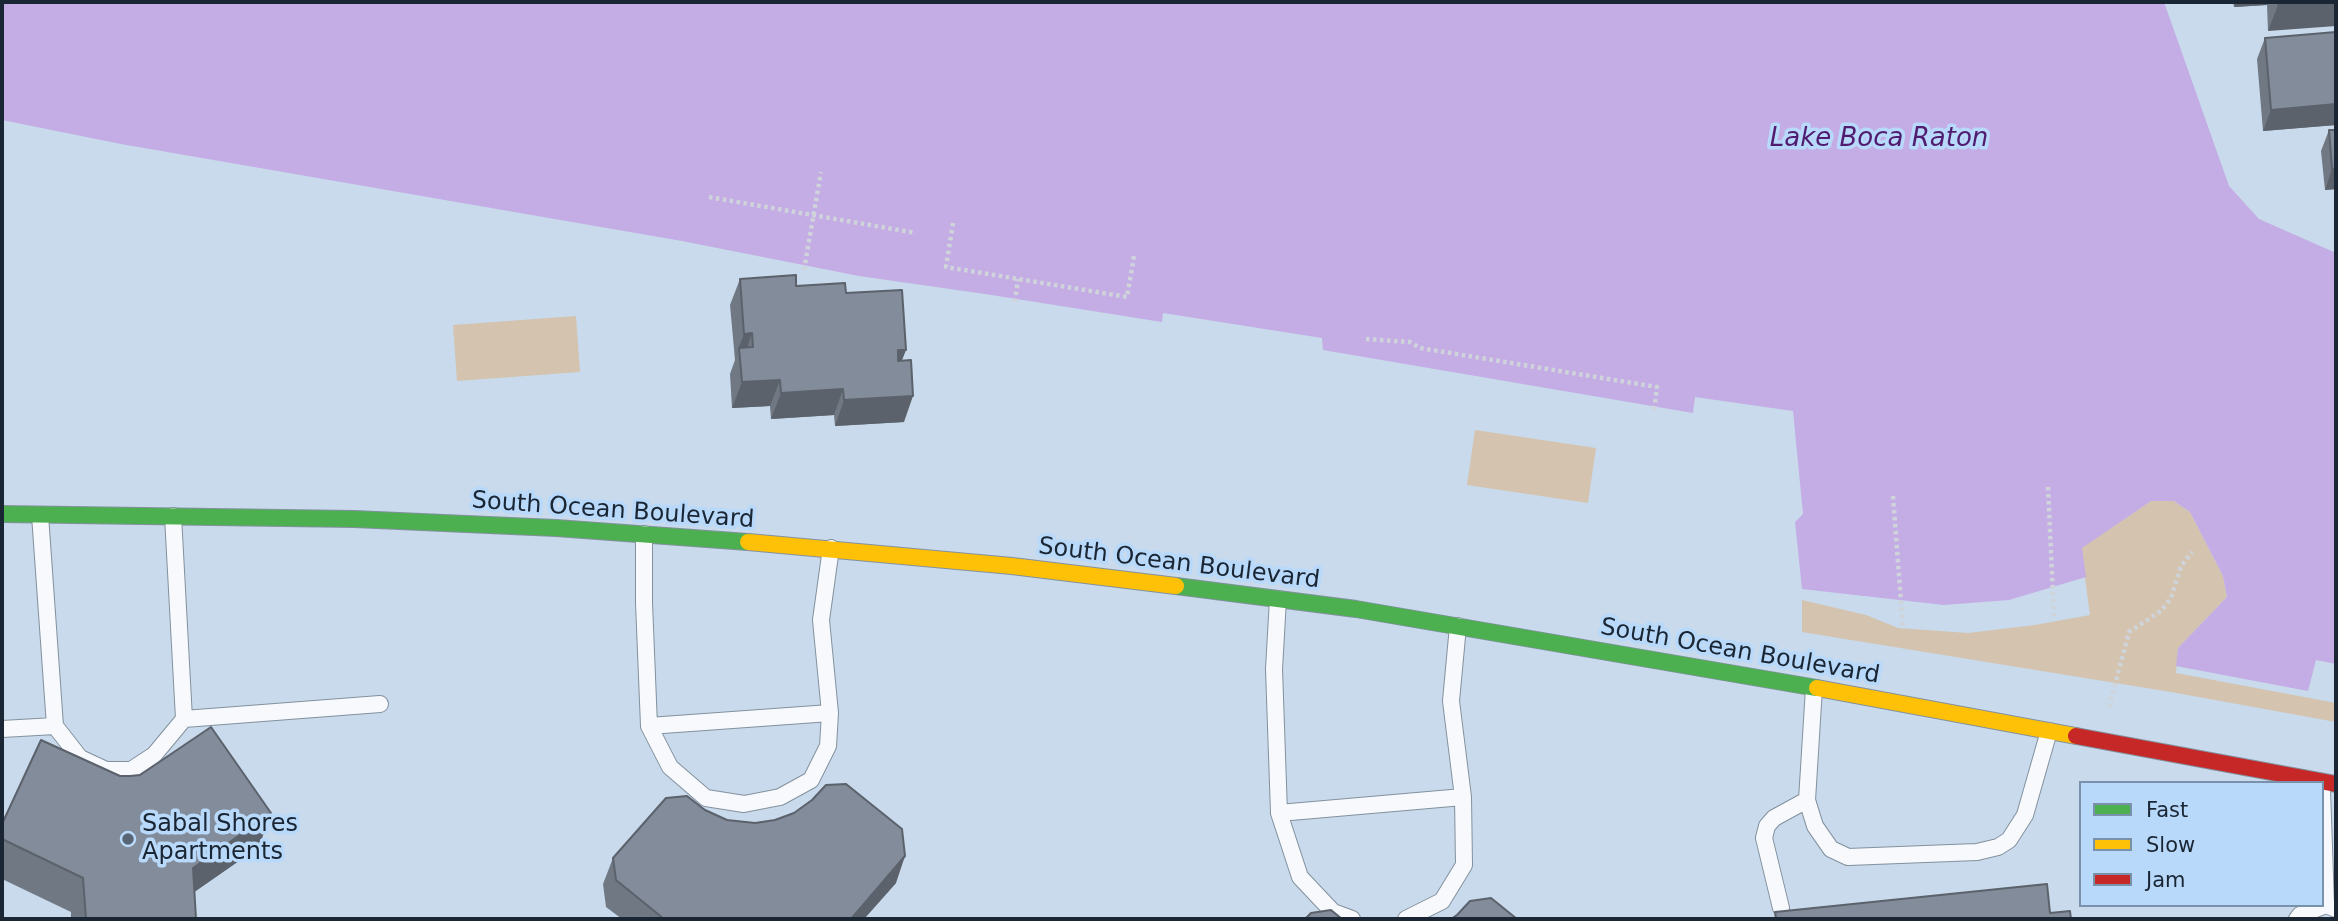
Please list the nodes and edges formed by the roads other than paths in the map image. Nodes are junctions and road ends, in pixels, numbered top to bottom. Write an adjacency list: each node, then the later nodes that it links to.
1 (2, 514): 2 (main road, South Ocean Boulevard)
2 (40, 514): 3 (main road, South Ocean Boulevard); 12 (lane)
3 (173, 516): 4 (main road, South Ocean Boulevard); 11 (lane)
4 (644, 534): 5 (main road, South Ocean Boulevard); 13 (lane)
5 (831, 548): 6 (main road, South Ocean Boulevard); 10 (lane)
6 (1278, 599): 7 (main road, South Ocean Boulevard); 22 (lane)
7 (1458, 626): 8 (main road, South Ocean Boulevard); 20 (lane)
8 (1814, 688): 15 (main road, South Ocean Boulevard); 21 (lane)
9 (380, 704): 11 (lane)
10 (830, 713): 13 (lane); 13 (lane)
11 (184, 719): 12 (lane)
12 (55, 726): 14 (lane)
13 (649, 726)
14 (2, 729)
15 (2049, 731): 16 (main road, South Ocean Boulevard); 21 (lane)
16 (2215, 761): 17 (lane); 18 (main road, South Ocean Boulevard)
17 (2212, 781)
18 (2312, 781)
19 (2326, 784): 23 (lane)
20 (1462, 797): 22 (lane); 26 (lane)
21 (1807, 800): 24 (lane)
22 (1279, 813): 25 (lane)
23 (2331, 907): 27 (lane)
24 (1781, 908)
25 (1352, 919)
26 (1405, 919)
27 (2297, 919)

